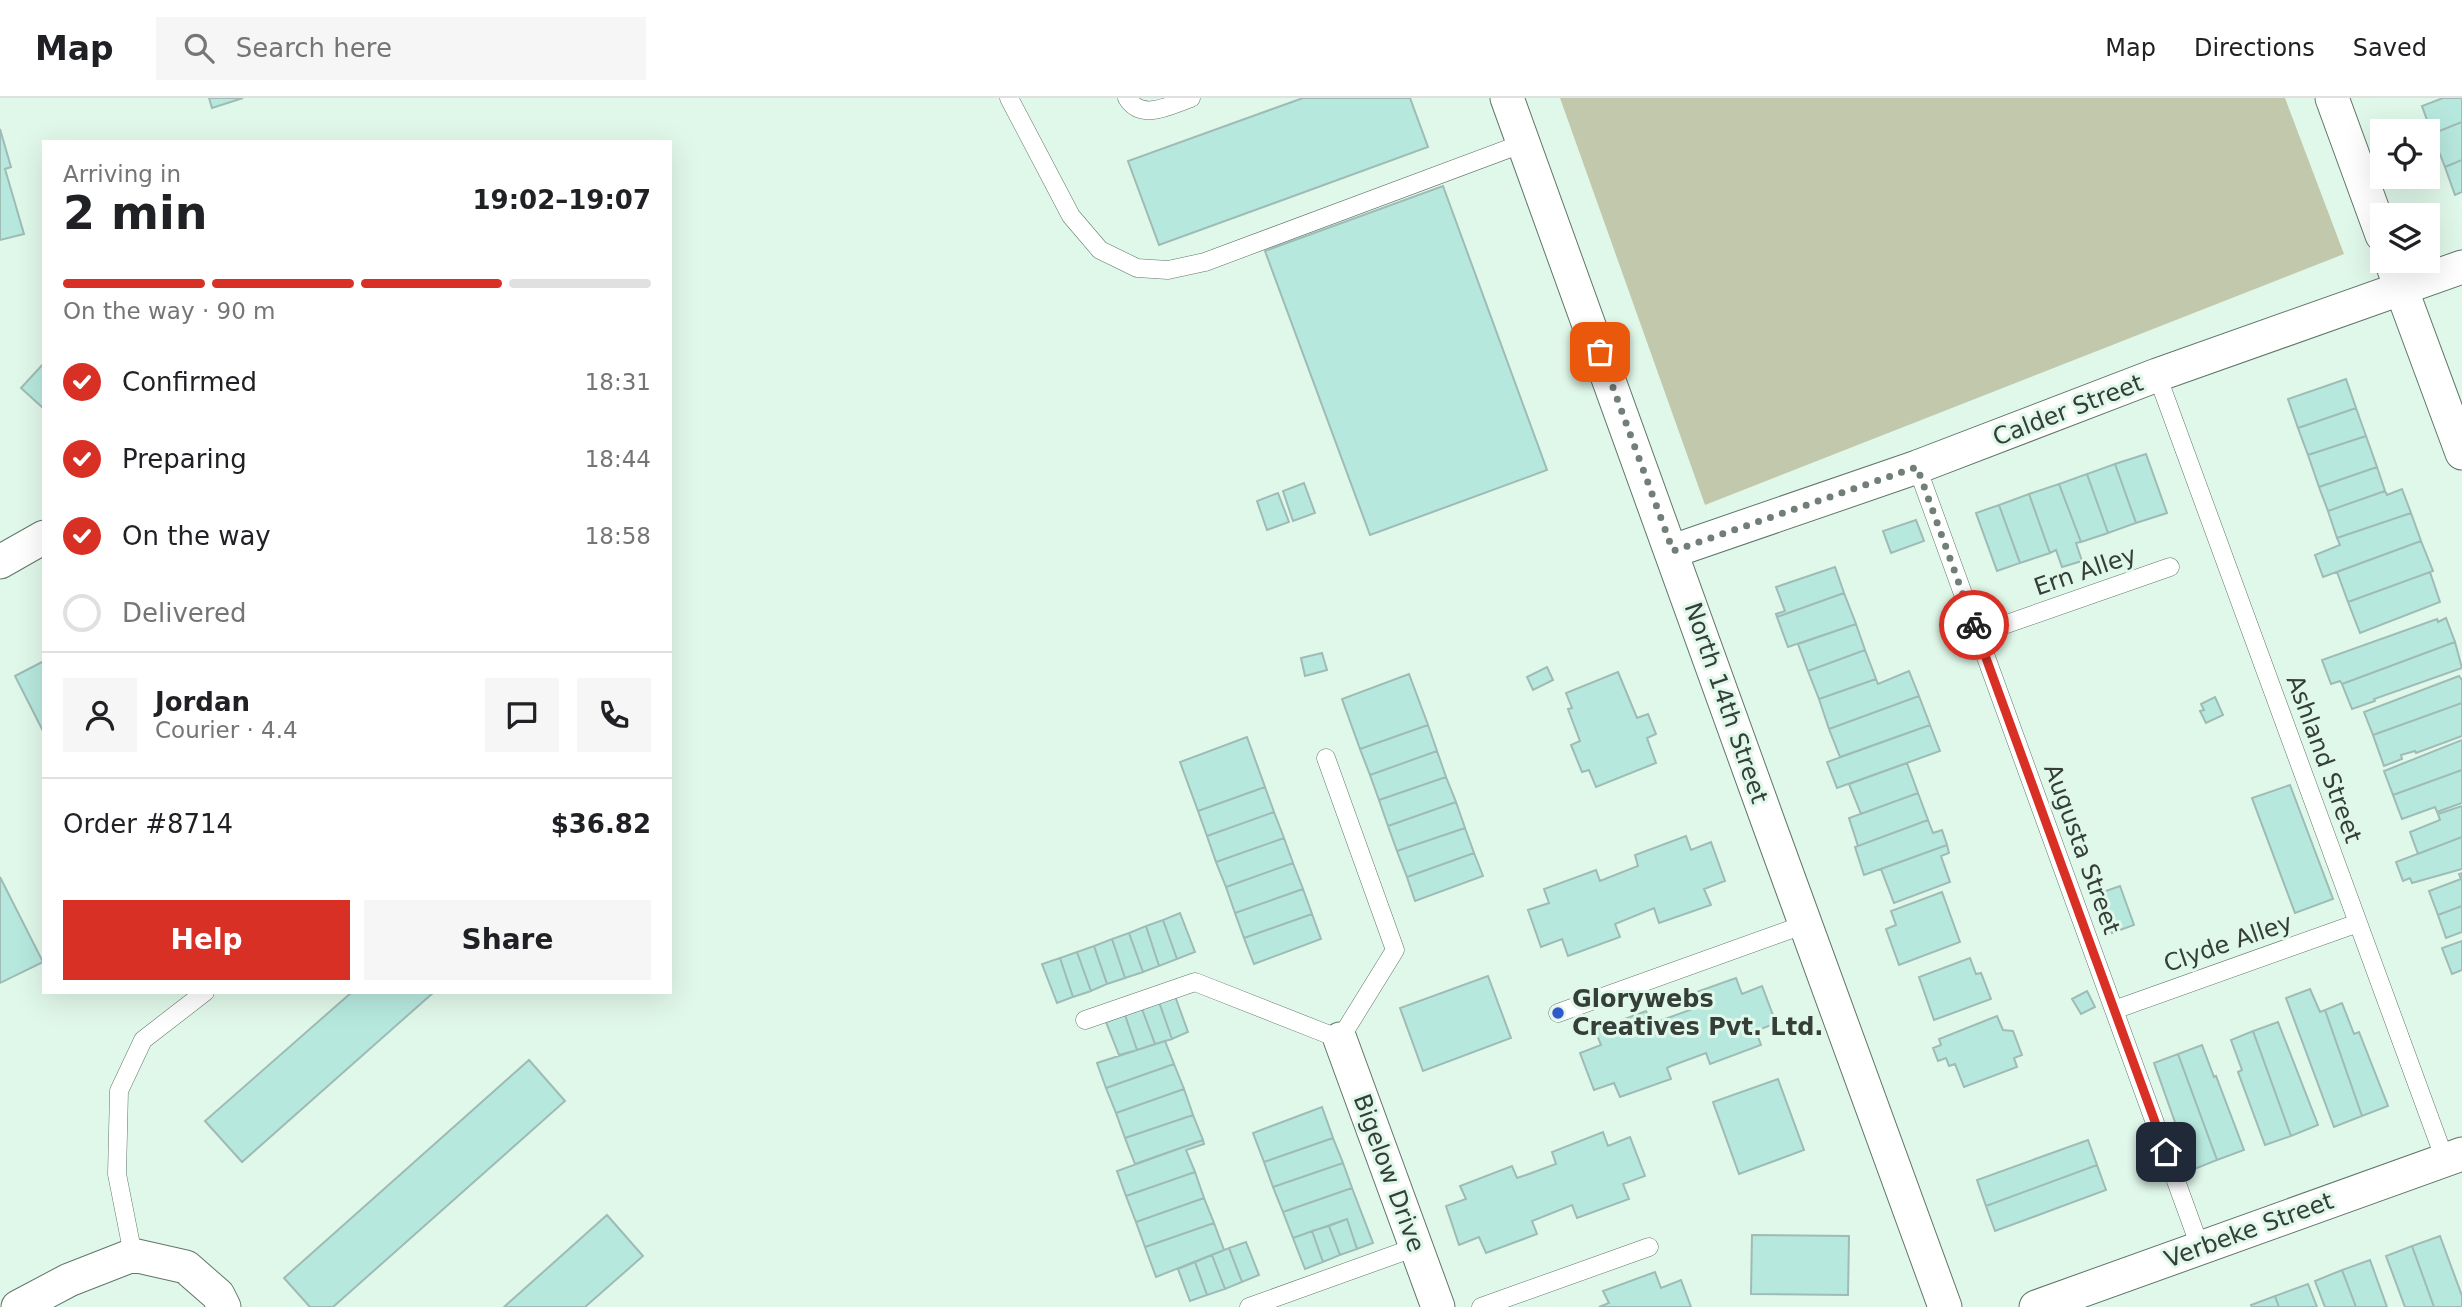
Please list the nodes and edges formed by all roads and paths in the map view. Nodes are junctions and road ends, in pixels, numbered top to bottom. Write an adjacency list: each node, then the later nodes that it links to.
1 (1009, 98): 6 (lane)
2 (1126, 98): 3 (lane)
3 (1191, 98)
4 (1507, 98): 6 (street, North 14th Street)
5 (2332, 98): 7 (street)
6 (1524, 143): 14 (street, North 14th Street)
7 (2370, 203)
8 (2462, 267): 9 (street, Calder Street)
9 (2396, 275): 10 (street, Calder Street); 11 (street)
10 (2157, 375): 12 (street, Calder Street); 19 (lane, Ashland Street)
11 (2462, 453)
12 (1917, 467): 14 (street, Calder Street); 17 (lane, Augusta Street)
13 (42, 538): 15 (street)
14 (1673, 551): 20 (street, North 14th Street)
15 (0, 562)
16 (2170, 567): 17 (lane, Ern Alley)
17 (1978, 634): 22 (lane, Augusta Street)
18 (1326, 758): 25 (lane)
19 (2358, 923): 22 (lane, Clyde Alley); 26 (lane, Ashland Street)
20 (1803, 925): 23 (lane); 36 (street, North 14th Street)
21 (202, 994): 30 (lane)
22 (2114, 1010): 29 (lane, Augusta Street)
23 (1558, 1013)
24 (1085, 1020): 25 (lane)
25 (1340, 1039): 27 (street, Bigelow Drive)
26 (2454, 1157): 29 (street, Verbeke Street)
27 (1416, 1247): 33 (lane); 34 (street, Bigelow Drive)
28 (1649, 1247): 35 (lane)
29 (2200, 1247): 37 (street, Verbeke Street)
30 (133, 1255): 31 (street); 32 (street)
31 (18, 1307)
32 (224, 1307)
33 (1249, 1307)
34 (1438, 1307)
35 (1481, 1307)
36 (1945, 1307)
37 (2036, 1307)

